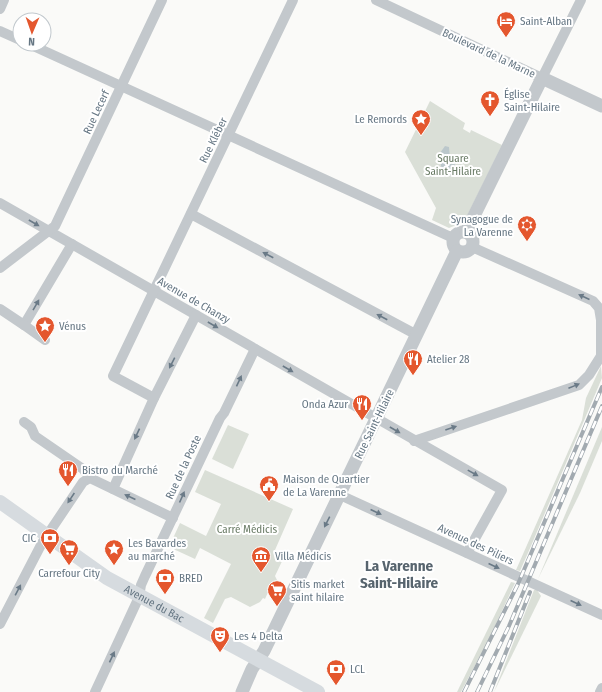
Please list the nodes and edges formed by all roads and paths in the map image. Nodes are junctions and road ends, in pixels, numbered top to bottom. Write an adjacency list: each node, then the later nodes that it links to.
1 (4, 0): 6 (street)
2 (162, 0): 11 (street, Rue Lecerf)
3 (293, 0): 13 (street, Rue Kléber)
4 (376, 0): 10 (street, Boulevard de la Marne)
5 (581, 0): 10 (street)
6 (0, 9)
7 (0, 31): 8 (street)
8 (12, 36)
9 (47, 52): 11 (street)
10 (542, 78): 12 (street, Boulevard de la Marne); 17 (street)
11 (121, 86): 13 (street); 16 (street, Rue Lecerf)
12 (602, 106)
13 (228, 136): 15 (street, Rue Kléber); 18 (street)
14 (0, 203): 16 (street, Avenue de Chanzy, one-way to 16)
15 (191, 214): 23 (street, Rue Kléber); 27 (street, one-way to 15)
16 (49, 232): 19 (street, Avenue de Chanzy); 22 (street)
17 (466, 232): 18 (street); 20 (street)
18 (453, 238): 21 (street)
19 (72, 244): 23 (street, Avenue de Chanzy); 26 (street, one-way to 19)
20 (472, 247): 21 (street); 30 (street, one-way to 20)
21 (457, 251): 27 (street, Rue Saint-Hilaire)
22 (0, 268)
23 (155, 291): 25 (street, Avenue de Chanzy); 31 (street, Rue Kléber)
24 (0, 309): 26 (street)
25 (196, 315): 29 (street, Avenue de Chanzy, one-way to 29); 31 (street, one-way to 31)
26 (24, 325): 28 (street)
27 (417, 336): 32 (street, Rue Saint-Hilaire)
28 (45, 340)
29 (255, 349): 32 (street, Avenue de Chanzy, one-way to 32); 39 (street, Rue de la Poste, one-way to 29)
30 (601, 356): 34 (street, one-way to 30)
31 (154, 398): 36 (street, one-way to 36)
32 (376, 419): 34 (street, Avenue de Chanzy, one-way to 34); 37 (street, Rue Saint-Hilaire)
33 (24, 422): 35 (street)
34 (414, 440): 41 (street, Avenue de Chanzy, one-way to 41)
35 (90, 478): 36 (street); 40 (street, one-way to 40)
36 (113, 489): 39 (street, one-way to 36)
37 (340, 495): 41 (street, Avenue des Piliers, one-way to 41); 45 (street, Rue Saint-Hilaire, one-way to 45)
38 (0, 502): 40 (main road, Avenue du Bac)
39 (173, 518): 42 (street, Rue de la Poste)
40 (47, 536): 42 (main road, Avenue du Bac); 44 (street, one-way to 40)
41 (467, 553): 43 (street, Avenue des Piliers, one-way to 43)
42 (139, 597): 45 (main road, Avenue du Bac); 47 (street, Rue de la Poste, one-way to 42)
43 (602, 615)
44 (0, 624)
45 (258, 661): 48 (street, Rue Saint-Hilaire); 49 (main road, Avenue du Bac)
46 (602, 688): 50 (street)
47 (95, 692)
48 (242, 692)
49 (318, 692)
50 (600, 692)

